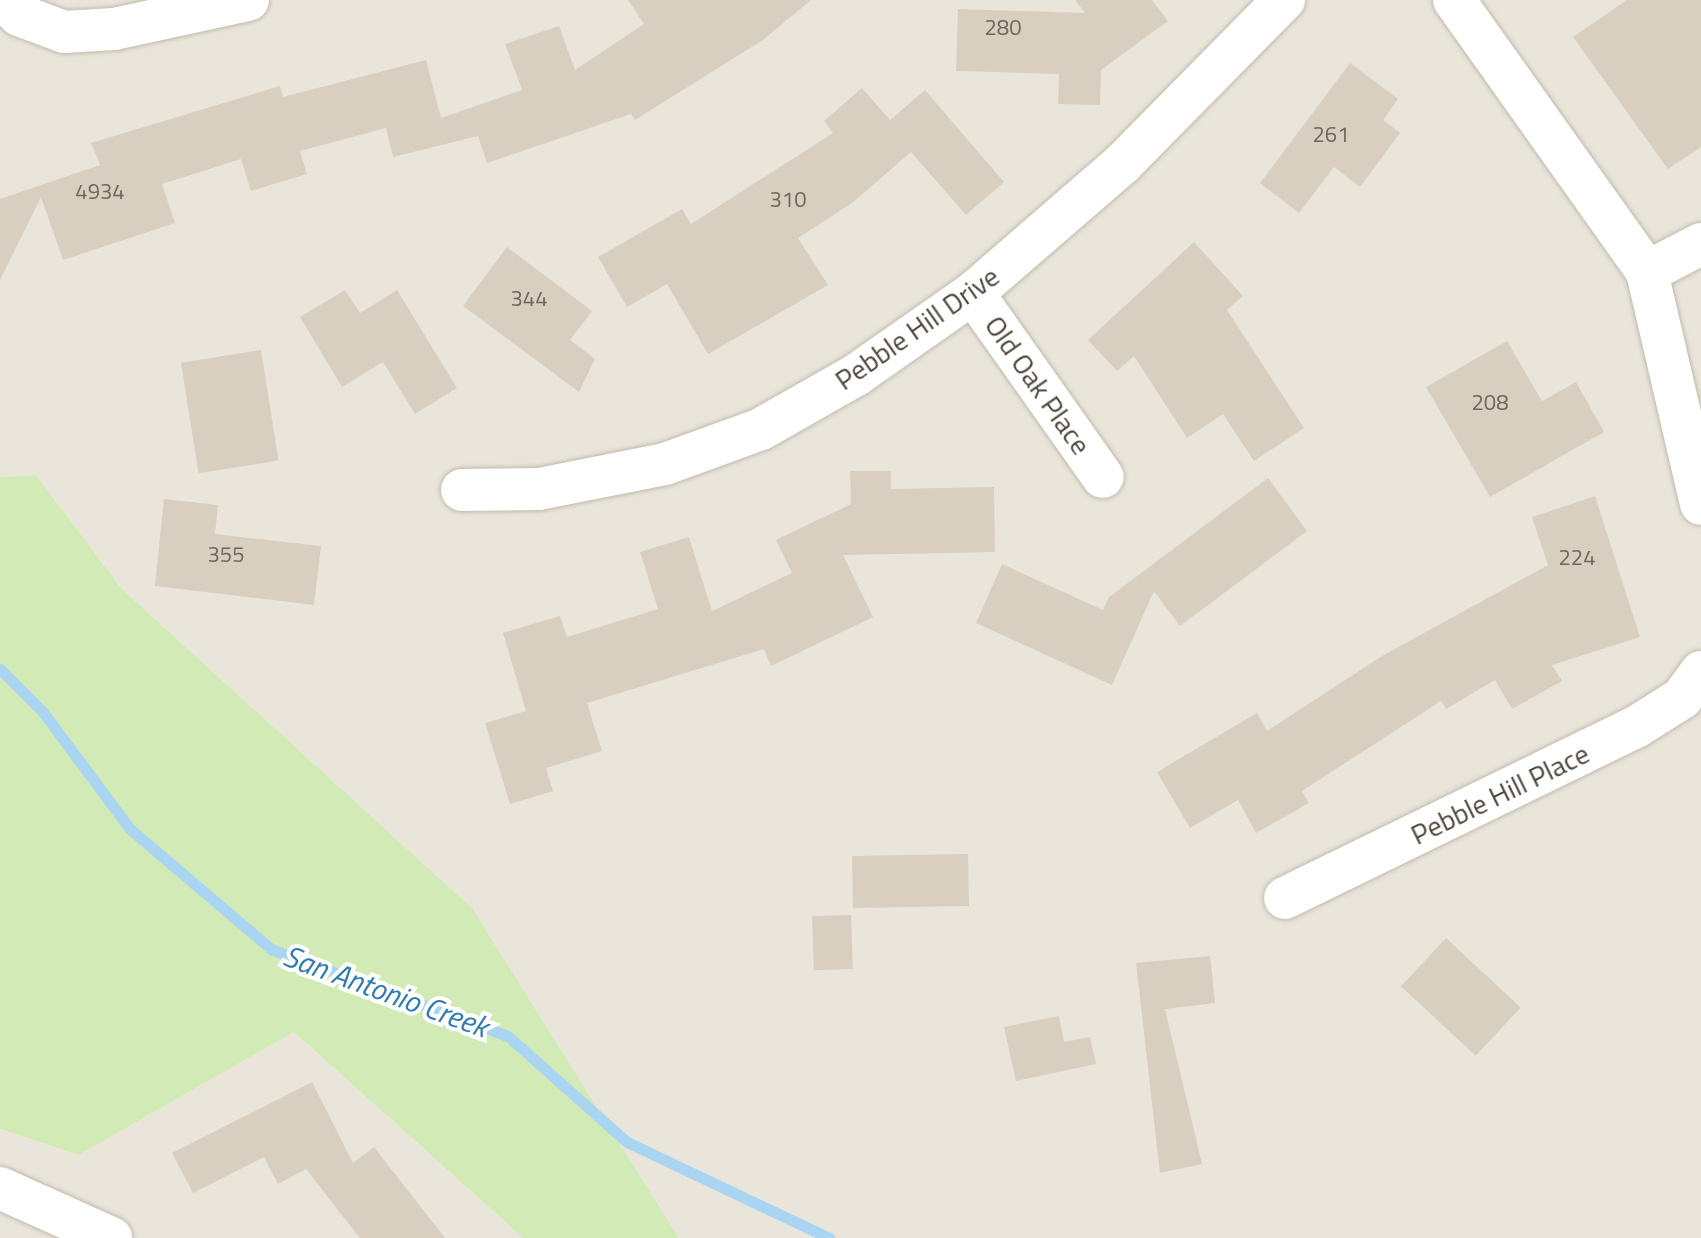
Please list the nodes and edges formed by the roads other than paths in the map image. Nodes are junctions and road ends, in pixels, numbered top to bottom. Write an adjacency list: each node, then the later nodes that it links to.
1 (4, 0): 2 (street)
2 (248, 0)
3 (1284, 0): 7 (street, Pebble Hill Drive)
4 (1454, 0): 6 (street)
5 (1701, 244): 6 (street)
6 (1646, 272): 10 (street)
7 (973, 294): 8 (street, Old Oak Place); 9 (street, Pebble Hill Drive)
8 (1102, 477)
9 (462, 490)
10 (1701, 504)
11 (1701, 672): 12 (street, Pebble Hill Place)
12 (1285, 898)
13 (0, 1188): 14 (street)
14 (111, 1238)

